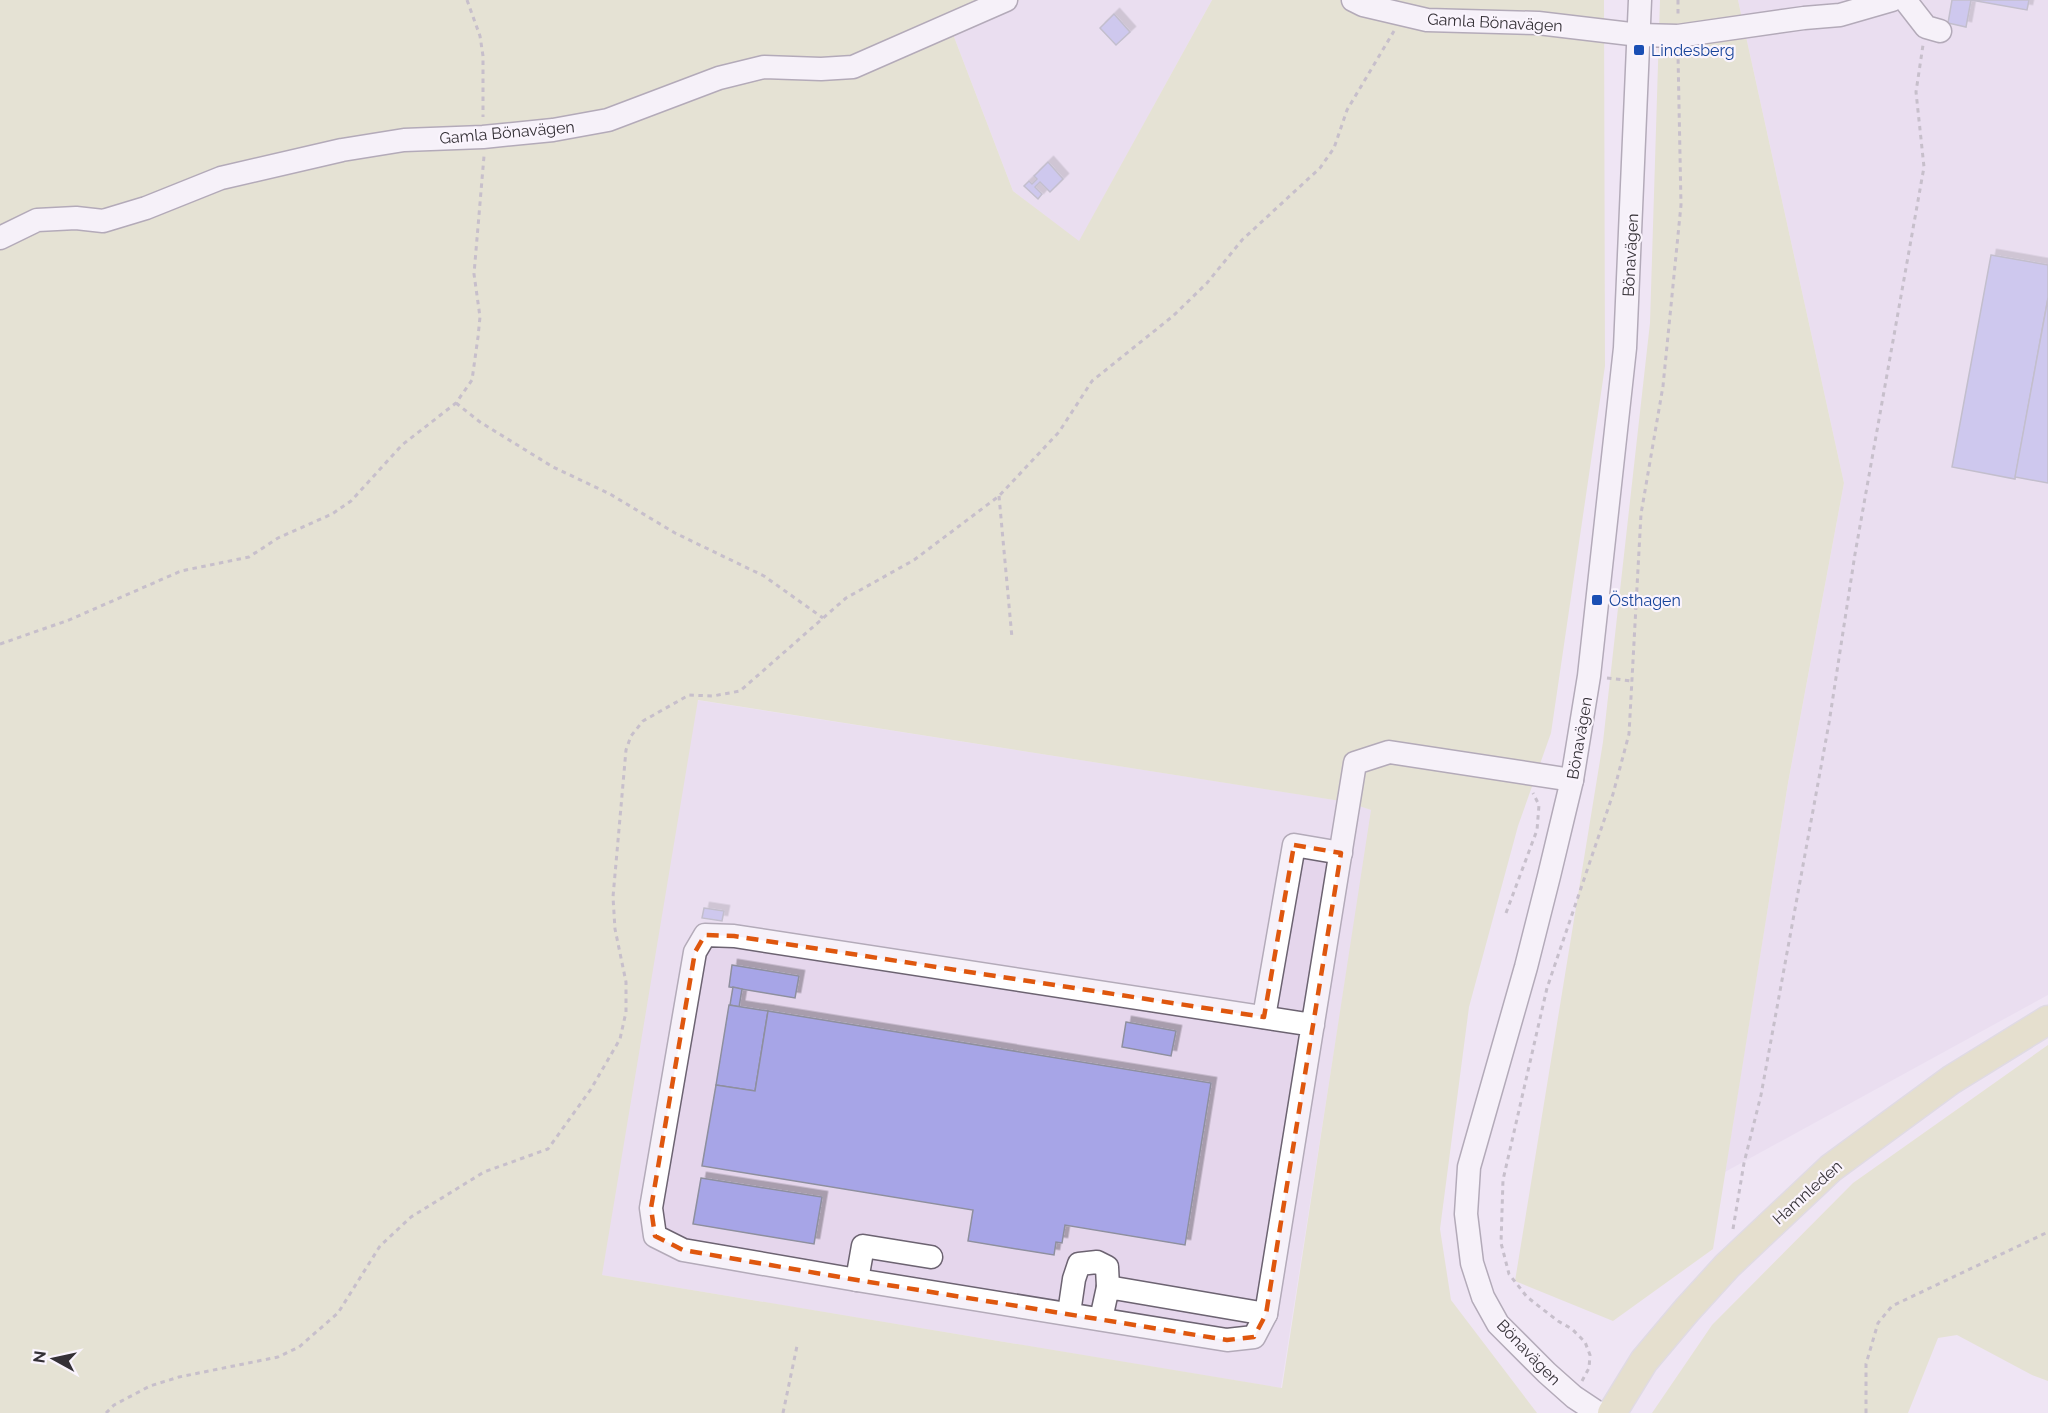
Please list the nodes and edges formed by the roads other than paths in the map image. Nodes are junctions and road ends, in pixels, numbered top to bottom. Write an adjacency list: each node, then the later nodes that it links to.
1 (1006, 0): 8 (street, Gamla Bönavägen)
2 (1353, 0): 7 (street, Gamla Bönavägen)
3 (1640, 0): 7 (street, Bönavägen)
4 (1892, 0): 7 (street, Gamla Bönavägen)
5 (1905, 0): 6 (street)
6 (1933, 29)
7 (1639, 35): 9 (street, Bönavägen)
8 (0, 238)
9 (1572, 780): 10 (street); 20 (street, Bönavägen)
10 (1341, 853): 11 (street); 13 (street)
11 (1264, 1017): 13 (street); 15 (street)
12 (2048, 1020): 21 (main road, Hamnleden)
13 (1313, 1025): 18 (street)
14 (931, 1257): 15 (street)
15 (857, 1280): 17 (street)
16 (1108, 1287): 17 (street); 18 (street); 19 (street)
17 (1069, 1313): 19 (street)
18 (1266, 1314): 19 (street)
19 (1101, 1319)
20 (1598, 1413)
21 (1612, 1413)

